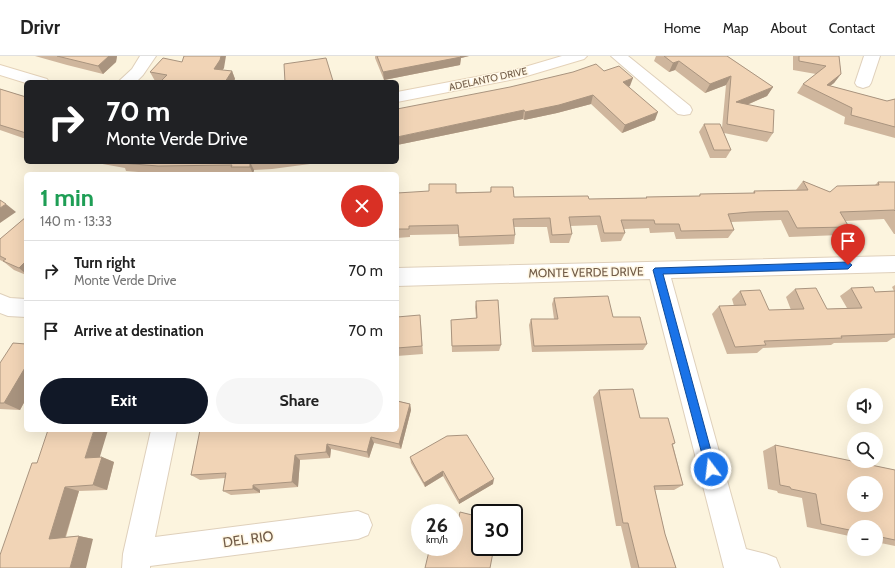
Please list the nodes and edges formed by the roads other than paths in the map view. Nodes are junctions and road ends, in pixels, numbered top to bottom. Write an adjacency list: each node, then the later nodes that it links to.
1 (148, 56): 7 (street)
2 (579, 56): 9 (street, ADELANTO DRIVE)
3 (619, 56): 10 (street)
4 (872, 56): 8 (street)
5 (0, 70): 6 (street)
6 (34, 80)
7 (128, 80)
8 (863, 83)
9 (399, 97)
10 (684, 110)
11 (895, 264): 12 (street, MONTE VERDE DRIVE)
12 (658, 270): 13 (street, MONTE VERDE DRIVE); 17 (street)
13 (399, 277)
14 (164, 432): 16 (street)
15 (358, 525): 16 (street, DEL RIO)
16 (137, 561)
17 (766, 568)

